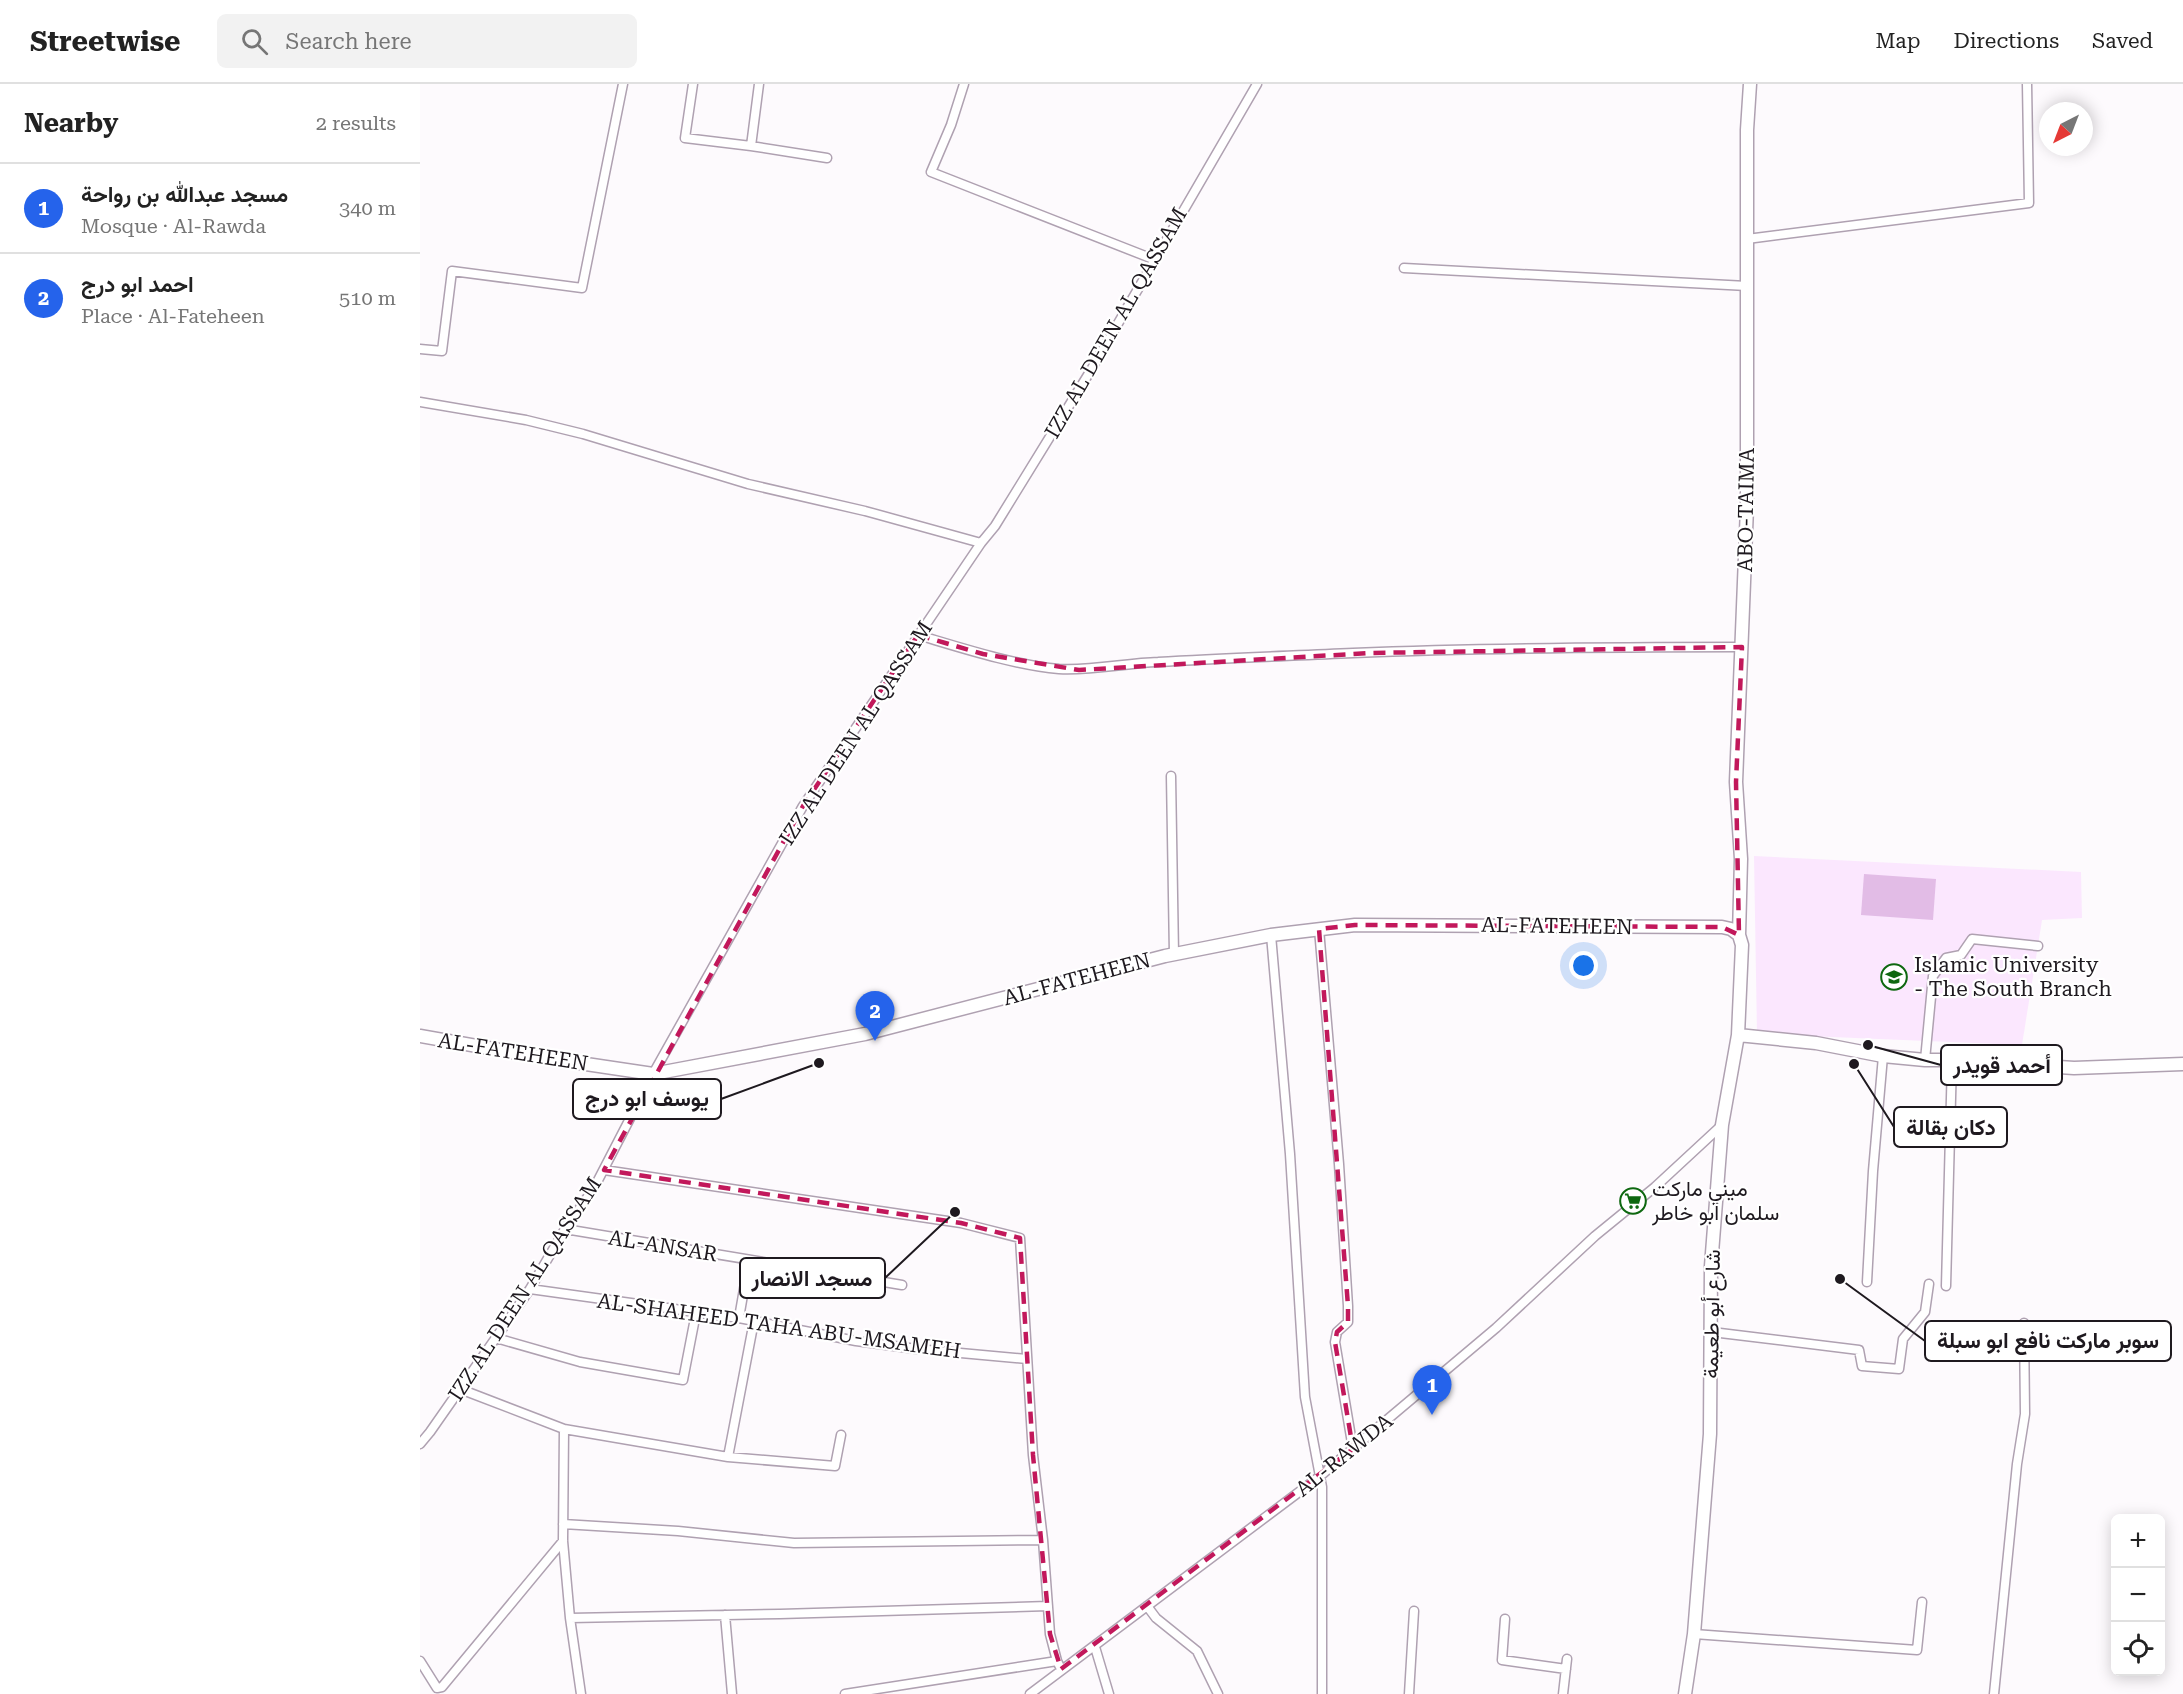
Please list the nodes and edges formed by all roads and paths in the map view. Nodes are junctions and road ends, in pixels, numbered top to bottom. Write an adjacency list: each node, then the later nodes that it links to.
1 (623, 84): 14 (street)
2 (693, 84): 8 (street)
3 (759, 84): 8 (street)
4 (964, 84): 11 (street)
5 (1257, 84): 11 (street, IZZ AL DEEN AL QASSAM)
6 (1750, 84): 10 (street, ABO-TAIMA)
7 (2026, 84): 10 (street)
8 (751, 146): 9 (street)
9 (827, 158)
10 (1747, 239): 13 (street, ABO-TAIMA)
11 (1153, 259): 16 (street, IZZ AL DEEN AL QASSAM)
12 (1404, 268): 13 (street)
13 (1747, 286): 18 (street, ABO-TAIMA)
14 (420, 349)
15 (420, 402): 16 (street)
16 (981, 543): 17 (street, IZZ AL DEEN AL QASSAM)
17 (918, 635): 18 (street); 31 (street, IZZ AL DEEN AL QASSAM)
18 (1742, 647): 22 (street, ABO-TAIMA)
19 (1171, 776): 24 (street)
20 (1319, 929): 21 (street, AL-FATEHEEN); 22 (street, AL-FATEHEEN); 52 (street)
21 (1271, 935): 24 (street, AL-FATEHEEN); 54 (street)
22 (1739, 936): 25 (street, شارع أبو طعيمة)
23 (2038, 946): 28 (street)
24 (1174, 955): 31 (street, AL-FATEHEEN)
25 (1738, 1035): 27 (street); 32 (street, شارع أبو طعيمة)
26 (420, 1036): 31 (street, AL-FATEHEEN)
27 (1883, 1056): 28 (street); 36 (street)
28 (1925, 1060): 29 (street)
29 (1952, 1060): 30 (street); 39 (street)
30 (2183, 1064)
31 (653, 1074): 33 (street, IZZ AL DEEN AL QASSAM)
32 (1722, 1125): 45 (street, شارع أبو طعيمة); 52 (street, AL-RAWDA)
33 (604, 1170): 34 (street, IZZ AL DEEN AL QASSAM); 47 (street)
34 (565, 1229): 35 (street, AL-ANSAR); 40 (street, IZZ AL DEEN AL QASSAM)
35 (749, 1260): 38 (street, AL-ANSAR); 42 (street)
36 (1867, 1282)
37 (1929, 1284): 45 (street)
38 (902, 1285)
39 (1946, 1286)
40 (530, 1289): 41 (street, AL-SHAHEED TAHA ABU-MSAMEH); 46 (street, IZZ AL DEEN AL QASSAM)
41 (696, 1313): 42 (street, AL-SHAHEED TAHA ABU-MSAMEH); 46 (street)
42 (739, 1318): 43 (street, AL-SHAHEED TAHA ABU-MSAMEH)
43 (754, 1321): 47 (street, AL-SHAHEED TAHA ABU-MSAMEH); 53 (street)
44 (2024, 1323): 81 (street)
45 (1712, 1332): 65 (street, شارع أبو طعيمة)
46 (496, 1338): 48 (street, IZZ AL DEEN AL QASSAM)
47 (1027, 1359): 56 (street)
48 (460, 1389): 49 (street); 51 (street, IZZ AL DEEN AL QASSAM)
49 (564, 1430): 53 (street); 55 (street)
50 (841, 1435): 53 (street)
51 (420, 1444)
52 (1353, 1449): 54 (street, AL-RAWDA)
53 (728, 1457)
54 (1319, 1477): 60 (street, AL-RAWDA); 77 (street)
55 (563, 1524): 56 (street); 57 (street)
56 (1043, 1540): 59 (street)
57 (563, 1541): 63 (street); 68 (street)
58 (1922, 1602): 65 (street)
59 (1048, 1606): 62 (street); 69 (street)
60 (1147, 1606): 66 (street, AL-RAWDA); 76 (street)
61 (1414, 1611): 78 (street)
62 (725, 1615): 63 (street); 72 (street)
63 (570, 1618): 71 (street)
64 (1505, 1619): 70 (street)
65 (1694, 1634): 80 (street, شارع أبو طعيمة)
66 (1095, 1647): 69 (street, AL-RAWDA); 75 (street)
67 (1568, 1659): 70 (street)
68 (420, 1661)
69 (1059, 1665): 73 (street); 74 (street, AL-RAWDA)
70 (1566, 1670): 79 (street)
71 (581, 1694)
72 (732, 1694)
73 (845, 1694)
74 (1030, 1694)
75 (1109, 1694)
76 (1218, 1694)
77 (1322, 1694)
78 (1410, 1694)
79 (1563, 1694)
80 (1685, 1694)
81 (1995, 1694)

